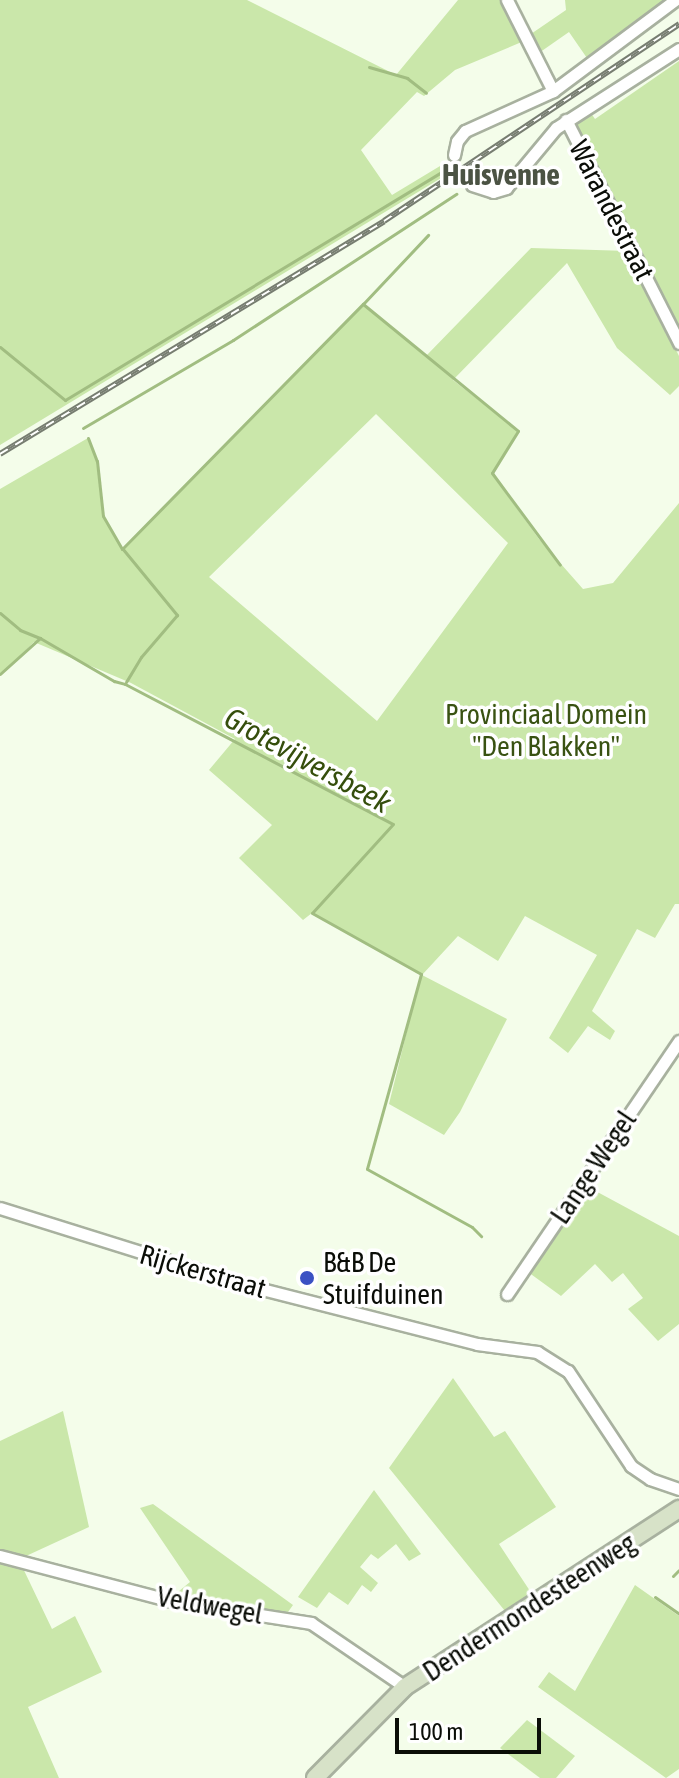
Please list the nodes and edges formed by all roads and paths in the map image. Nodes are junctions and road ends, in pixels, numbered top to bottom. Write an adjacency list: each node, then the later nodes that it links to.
1 (507, 0): 4 (street)
2 (675, 0): 4 (street)
3 (679, 49): 5 (street)
4 (553, 91): 6 (street)
5 (566, 120): 7 (street); 8 (street, Warandestraat)
6 (454, 155)
7 (472, 185)
8 (679, 343)
9 (679, 1041): 11 (street, Lange Wegel)
10 (0, 1208): 12 (street, Rijckerstraat)
11 (507, 1294)
12 (679, 1489)
13 (679, 1509): 15 (main road, Dendermondesteenweg)
14 (0, 1556): 15 (street, Veldwegel)
15 (405, 1687): 16 (main road, Dendermondesteenweg)
16 (315, 1778)

